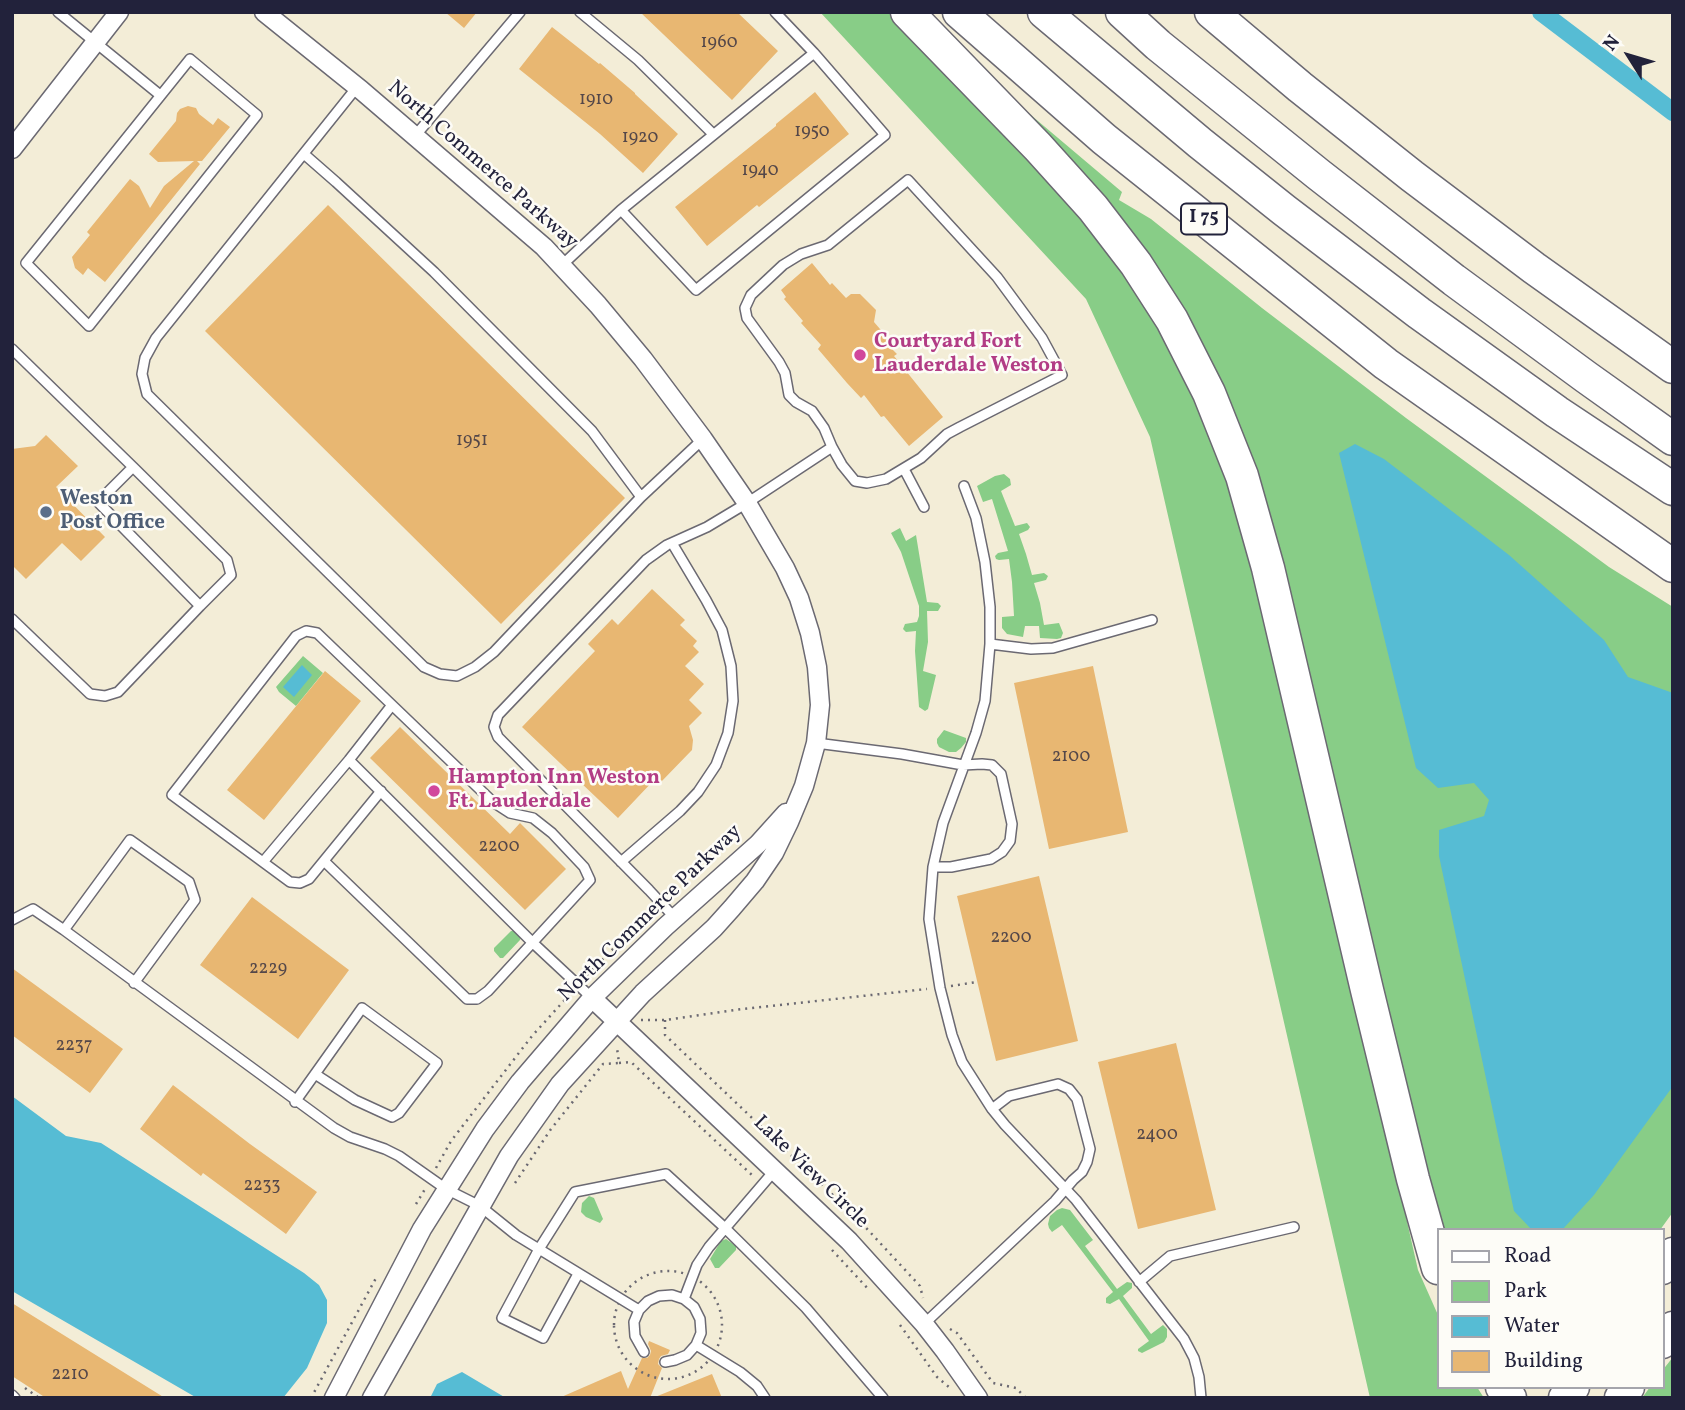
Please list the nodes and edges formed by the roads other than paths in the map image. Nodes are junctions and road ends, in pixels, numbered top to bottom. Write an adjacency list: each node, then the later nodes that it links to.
1 (58, 12): 12 (lane)
2 (119, 12): 12 (street)
3 (264, 12): 14 (street, North Commerce Parkway)
4 (520, 12): 17 (lane)
5 (580, 12): 16 (lane)
6 (775, 12): 13 (lane)
7 (907, 12): 67 (highway)
8 (959, 12): 35 (highway, I 75)
9 (1044, 12): 30 (highway)
10 (1122, 12): 25 (highway)
11 (1211, 12): 23 (highway)
12 (95, 43): 15 (lane); 18 (street)
13 (814, 53): 16 (lane); 20 (lane)
14 (357, 87): 17 (street, North Commerce Parkway); 19 (lane)
15 (160, 95): 15 (lane)
16 (713, 134): 20 (lane)
17 (415, 136): 21 (street, North Commerce Parkway)
18 (12, 149)
19 (304, 154): 31 (lane); 31 (lane)
20 (621, 210): 21 (lane)
21 (561, 266): 24 (street, North Commerce Parkway)
22 (12, 349): 27 (lane)
23 (1673, 367)
24 (703, 439): 31 (lane); 32 (street, North Commerce Parkway)
25 (1673, 439)
26 (832, 447): 28 (lane); 28 (lane); 32 (lane)
27 (133, 467): 36 (lane); 36 (lane)
28 (904, 469): 33 (lane)
29 (964, 486): 39 (lane)
30 (1673, 489)
31 (640, 497)
32 (747, 503): 34 (lane); 41 (street, North Commerce Parkway)
33 (924, 507)
34 (672, 543): 48 (lane); 48 (lane)
35 (1673, 566)
36 (200, 606): 37 (lane)
37 (12, 619)
38 (1152, 620): 39 (lane)
39 (990, 644): 43 (lane)
40 (392, 705): 42 (lane); 47 (lane); 53 (lane)
41 (816, 743): 43 (lane); 44 (street, North Commerce Parkway)
42 (349, 760): 45 (lane); 47 (lane)
43 (963, 765): 49 (lane); 49 (lane)
44 (804, 786): 50 (street, North Commerce Parkway); 56 (street, North Commerce Parkway)
45 (381, 791): 46 (lane); 53 (lane)
46 (324, 861): 47 (lane); 53 (lane)
47 (263, 862)
48 (621, 862): 50 (lane)
49 (933, 867): 59 (lane)
50 (675, 918): 55 (street, North Commerce Parkway)
51 (12, 920): 52 (lane)
52 (64, 930): 54 (lane); 54 (lane)
53 (532, 942): 55 (lane)
54 (134, 983): 58 (lane)
55 (592, 998): 56 (street, Lake View Circle); 61 (street, North Commerce Parkway)
56 (624, 1027): 60 (street, Lake View Circle); 63 (street, North Commerce Parkway)
57 (315, 1074): 57 (lane); 58 (lane)
58 (295, 1102): 61 (lane)
59 (992, 1109): 62 (lane); 62 (lane)
60 (775, 1170): 65 (lane); 72 (street, Lake View Circle)
61 (446, 1189): 63 (lane); 76 (street, North Commerce Parkway)
62 (1065, 1189): 69 (lane); 72 (lane)
63 (480, 1206): 66 (lane); 77 (street, North Commerce Parkway)
64 (1294, 1227): 69 (lane)
65 (725, 1228): 66 (lane); 70 (lane); 79 (lane)
66 (539, 1249): 68 (lane); 68 (lane)
67 (1436, 1262)
68 (578, 1274): 71 (lane)
69 (1139, 1282): 81 (lane)
70 (684, 1298): 71 (lane); 73 (lane)
71 (639, 1310): 74 (lane)
72 (923, 1324): 80 (street, Lake View Circle)
73 (696, 1345): 75 (lane); 78 (lane)
74 (644, 1352)
75 (665, 1362)
76 (334, 1398)
77 (372, 1398)
78 (765, 1398)
79 (883, 1398)
80 (978, 1398)
81 (1201, 1398)

